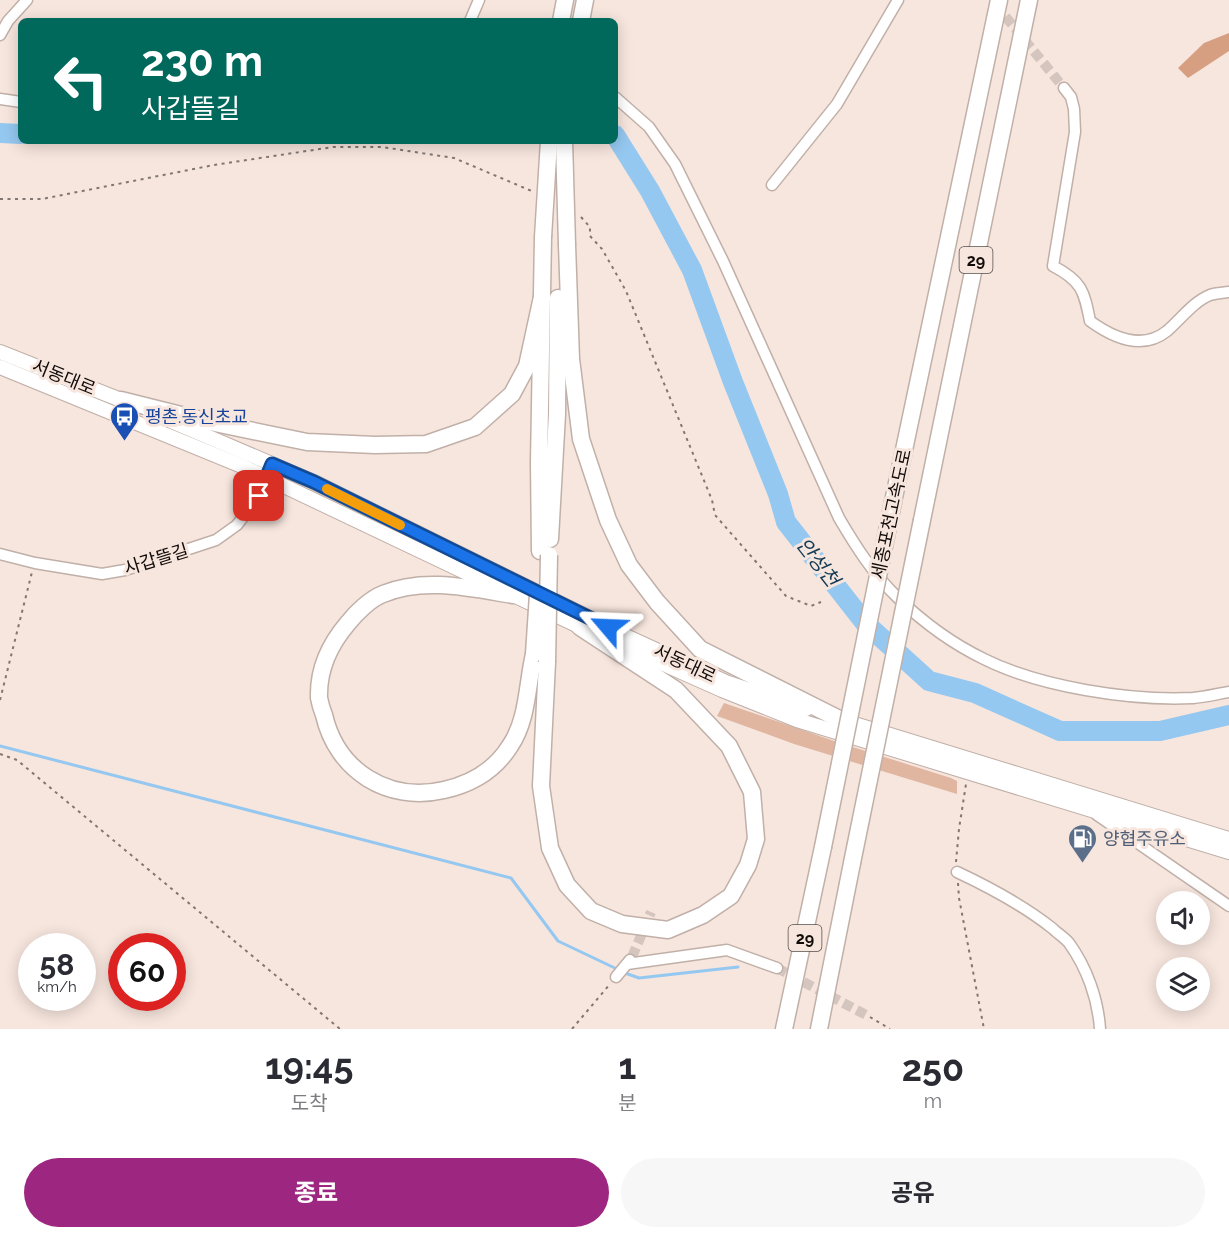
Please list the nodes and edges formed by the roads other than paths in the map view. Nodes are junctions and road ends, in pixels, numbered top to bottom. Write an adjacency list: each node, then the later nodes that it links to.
1 (27, 0): 11 (street)
2 (479, 0): 8 (street)
3 (566, 0): 9 (highway)
4 (585, 0): 10 (highway)
5 (898, 0): 18 (street)
6 (999, 0): 40 (highway, 세종포천고속도로 / 29, bridge)
7 (1029, 0): 41 (highway, 세종포천고속도로 / 29, bridge)
8 (471, 18)
9 (562, 18)
10 (582, 18)
11 (0, 35)
12 (1064, 88): 20 (street)
13 (0, 99): 15 (street)
14 (618, 100): 31 (street)
15 (18, 102)
16 (549, 144): 19 (highway, bridge)
17 (564, 144): 19 (highway, bridge)
18 (772, 185)
19 (556, 242): 21 (highway); 26 (highway); 32 (highway)
20 (1229, 292)
21 (542, 297): 24 (highway); 26 (highway)
22 (0, 352): 24 (main road, 서동대로)
23 (0, 367): 25 (main road, 서동대로)
24 (121, 400): 25 (main road, 서동대로)
25 (270, 471): 27 (street, 사갑뜰길); 28 (main road, 서동대로); 32 (main road, 서동대로)
26 (545, 553): 30 (highway, bridge)
27 (0, 554)
28 (513, 595): 29 (main road, 서동대로); 30 (highway)
29 (580, 627): 30 (highway); 33 (main road, 서동대로)
30 (541, 658)
31 (1229, 692)
32 (839, 719): 34 (main road, 서동대로)
33 (1092, 811): 35 (main road, 서동대로); 37 (street)
34 (1229, 839)
35 (1229, 852)
36 (957, 872): 42 (street)
37 (1229, 906)
38 (777, 968): 39 (street)
39 (616, 977)
40 (784, 1029)
41 (819, 1029)
42 (1100, 1029)

